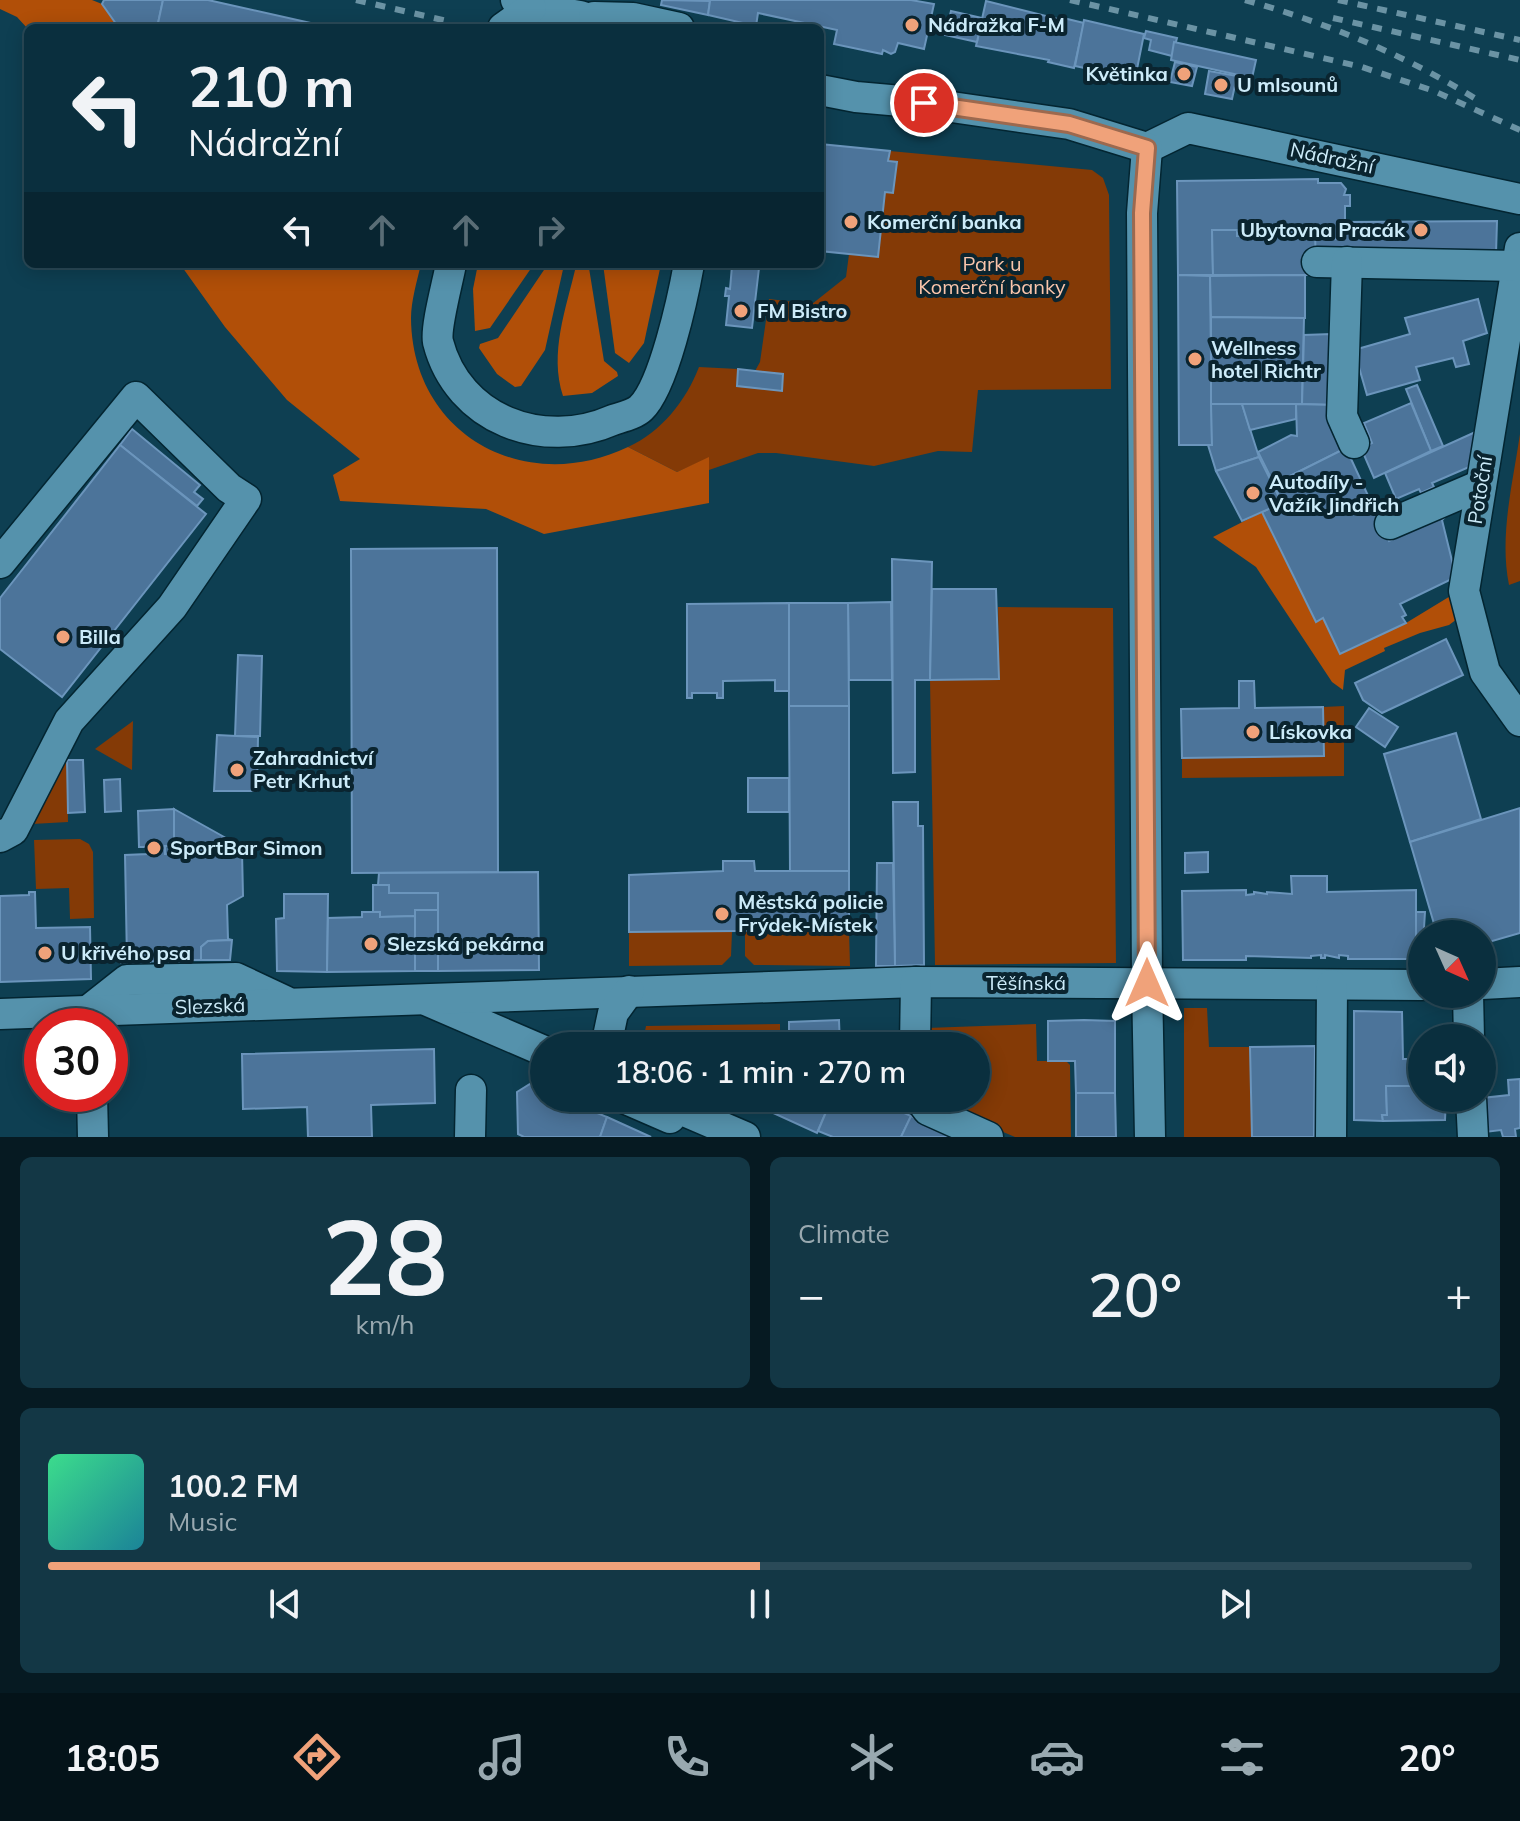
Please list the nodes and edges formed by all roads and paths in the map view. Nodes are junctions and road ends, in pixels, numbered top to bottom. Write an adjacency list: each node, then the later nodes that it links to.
1 (523, 4): 2 (street); 3 (street)
2 (580, 16): 4 (street); 5 (street)
3 (506, 24)
4 (605, 24)
5 (661, 24)
6 (824, 80): 8 (street)
7 (824, 91): 8 (street)
8 (856, 97): 9 (street)
9 (1147, 148): 10 (street, Nádražní); 22 (street)
10 (1520, 199)
11 (1518, 257): 14 (street); 15 (street, Potoční)
12 (450, 268): 13 (street)
13 (688, 268)
14 (1354, 443)
15 (1481, 485): 16 (street); 18 (street, Potoční)
16 (1390, 524)
17 (0, 563): 19 (street)
18 (1520, 721)
19 (0, 837)
20 (916, 982): 22 (street, Těšínská); 26 (street, Těšínská); 32 (street)
21 (1520, 982): 23 (street)
22 (1147, 983): 24 (street, Těšínská); 45 (street)
23 (1496, 983)
24 (1332, 985): 25 (street, Těšínská); 46 (street)
25 (1408, 985)
26 (629, 991): 27 (street, Těšínská); 31 (street)
27 (412, 998): 30 (street, Slezská); 33 (street)
28 (0, 1014): 29 (street, Slezská)
29 (24, 1015)
30 (128, 1015)
31 (609, 1032)
32 (915, 1032)
33 (530, 1045)
34 (471, 1090): 41 (street)
35 (92, 1112): 40 (street)
36 (656, 1112): 42 (street)
37 (687, 1112): 43 (street)
38 (932, 1112): 44 (street)
39 (1472, 1112): 47 (street)
40 (93, 1137)
41 (470, 1137)
42 (714, 1137)
43 (745, 1137)
44 (988, 1137)
45 (1150, 1137)
46 (1331, 1137)
47 (1473, 1137)

